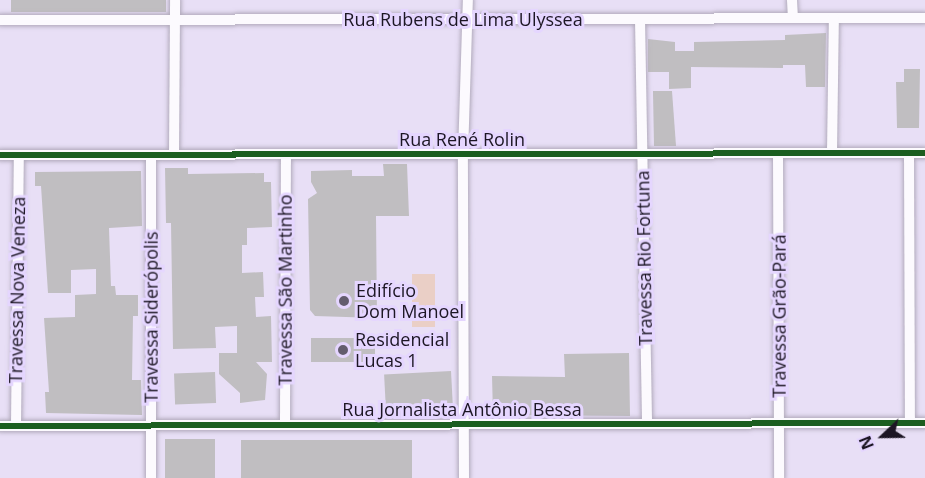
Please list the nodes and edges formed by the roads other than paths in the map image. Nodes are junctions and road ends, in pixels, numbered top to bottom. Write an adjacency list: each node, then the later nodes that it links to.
1 (175, 0): 10 (street)
2 (468, 0): 7 (street)
3 (792, 0): 4 (street)
4 (793, 18): 5 (street, Rua Rubens de Lima Ulyssea); 8 (street, Rua Rubens de Lima Ulyssea)
5 (834, 18): 6 (street, Rua Rubens de Lima Ulyssea); 13 (street)
6 (925, 18)
7 (467, 19): 8 (street, Rua Rubens de Lima Ulyssea); 10 (street, Rua Rubens de Lima Ulyssea); 21 (street)
8 (640, 19): 11 (street, Travessa Rio Fortuna)
9 (0, 20): 10 (street, Rua Rubens de Lima Ulyssea)
10 (175, 20): 19 (street)
11 (643, 153): 12 (street, Rua René Rolin); 21 (street, Rua René Rolin); 26 (street, Travessa Rio Fortuna)
12 (778, 153): 13 (street, Rua René Rolin); 22 (street, Travessa Grão-Pará)
13 (832, 153): 14 (street, Rua René Rolin)
14 (909, 153): 15 (street, Rua René Rolin); 23 (street)
15 (925, 153)
16 (0, 155): 17 (street, Rua René Rolin)
17 (19, 155): 18 (street, Rua René Rolin); 30 (street, Travessa Nova Veneza)
18 (151, 155): 19 (street, Rua René Rolin); 27 (street, Travessa Siderópolis)
19 (174, 155): 20 (street, Rua René Rolin)
20 (286, 155): 21 (street, Rua René Rolin); 28 (street, Travessa São Martinho)
21 (464, 155): 25 (street)
22 (779, 423): 23 (street, Rua Jornalista Antônio Bessa); 26 (street, Rua Jornalista Antônio Bessa); 33 (street, Travessa Grão-Pará)
23 (910, 423): 24 (street, Rua Jornalista Antônio Bessa)
24 (925, 423)
25 (464, 424): 26 (street, Rua Jornalista Antônio Bessa); 28 (street, Rua Jornalista Antônio Bessa); 32 (street)
26 (647, 424)
27 (152, 425): 28 (street, Rua Jornalista Antônio Bessa); 30 (street, Rua Jornalista Antônio Bessa); 31 (street, Travessa Siderópolis)
28 (285, 425)
29 (0, 426): 30 (street, Rua Jornalista Antônio Bessa)
30 (16, 426)
31 (151, 478)
32 (464, 478)
33 (779, 478)

